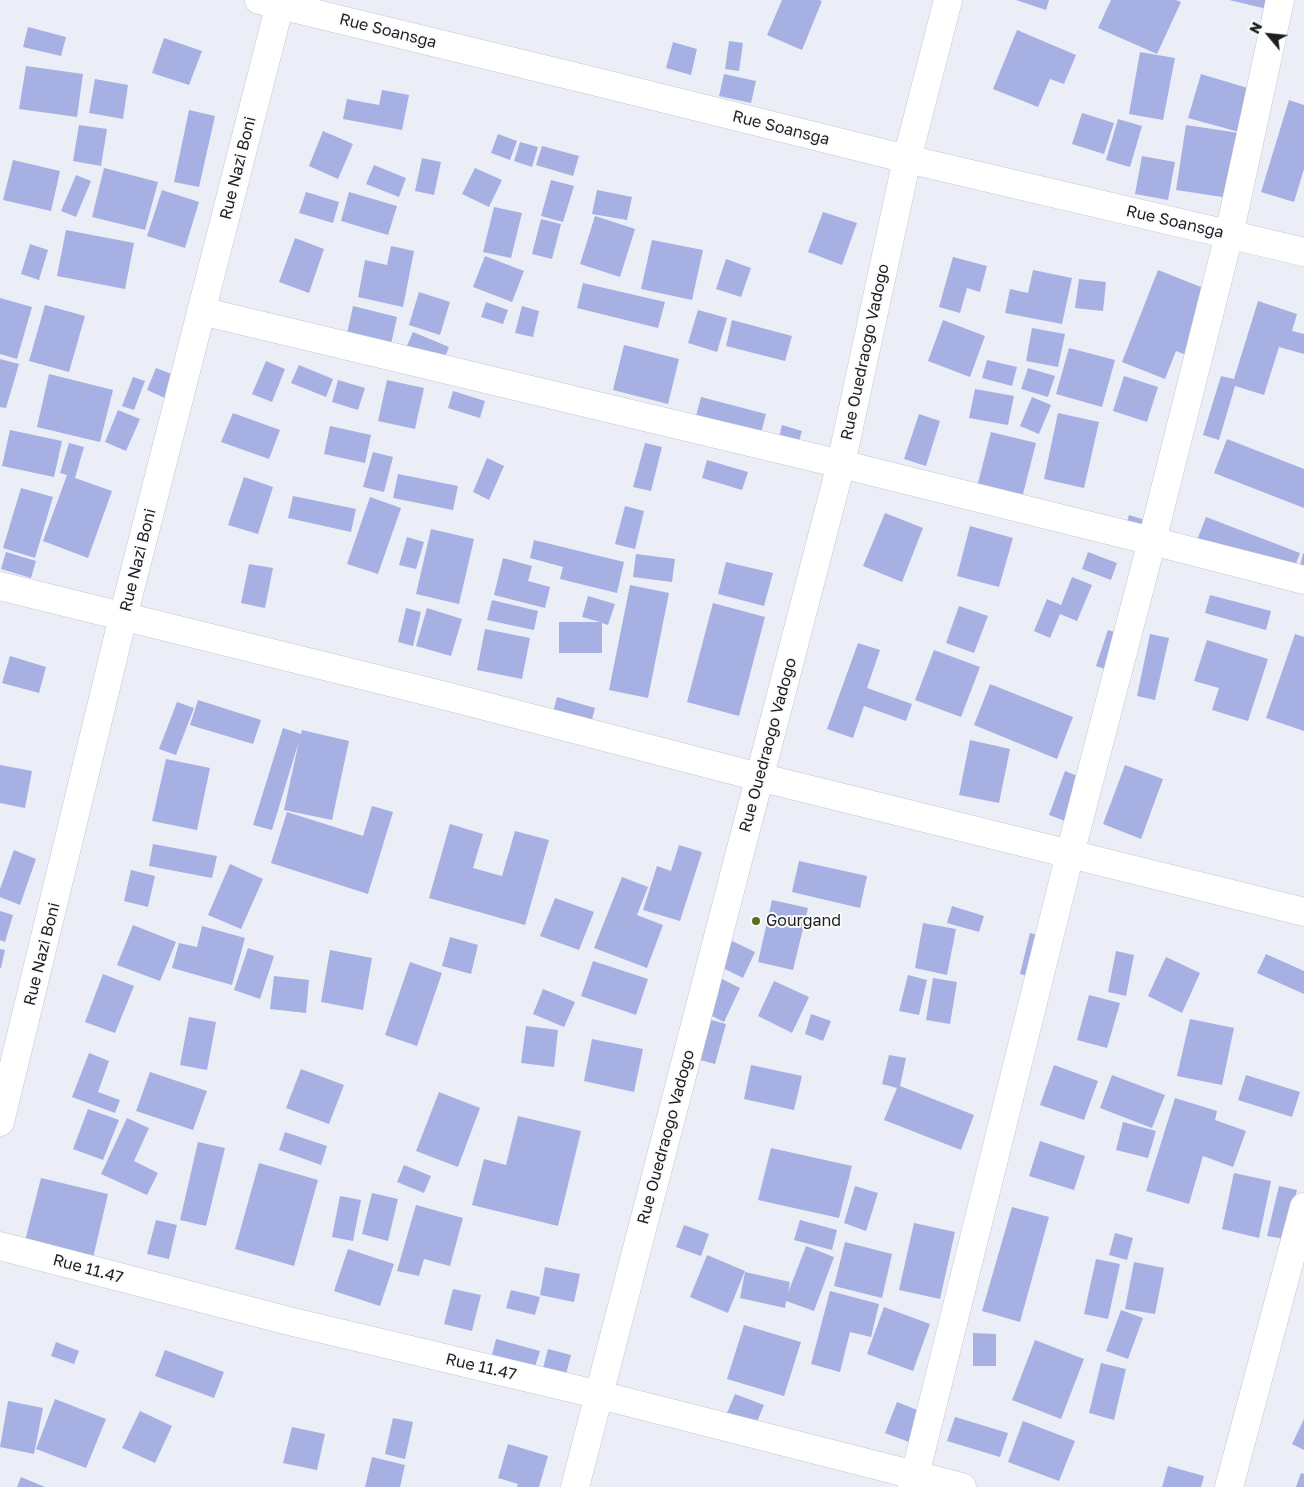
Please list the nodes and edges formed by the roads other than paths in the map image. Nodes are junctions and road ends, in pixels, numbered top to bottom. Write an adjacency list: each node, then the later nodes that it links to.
1 (948, 0): 4 (street, Rue Ouedraogo Vadogo)
2 (1280, 0): 5 (street)
3 (273, 2): 4 (street, Rue Soansga); 7 (street, Rue Nazi Boni)
4 (907, 159): 5 (street, Rue Soansga); 8 (street, Rue Ouedraogo Vadogo)
5 (1229, 235): 6 (street, Rue Soansga); 9 (street)
6 (1304, 252)
7 (201, 311): 8 (street); 12 (street, Rue Nazi Boni)
8 (841, 464): 9 (street); 13 (street, Rue Ouedraogo Vadogo)
9 (1152, 540): 10 (street); 14 (street)
10 (1304, 580)
11 (0, 586): 12 (street)
12 (123, 617): 13 (street); 16 (street, Rue Nazi Boni)
13 (760, 776): 14 (street); 19 (street, Rue Ouedraogo Vadogo)
14 (1070, 854): 15 (street); 20 (street)
15 (1304, 912)
16 (0, 1122)
17 (1304, 1207): 23 (street)
18 (0, 1246): 19 (street, Rue 11.47)
19 (600, 1394): 20 (street, Rue 11.47); 21 (street, Rue Ouedraogo Vadogo)
20 (914, 1481): 22 (street, Rue 11.47)
21 (575, 1487)
22 (962, 1487)
23 (1229, 1487)

